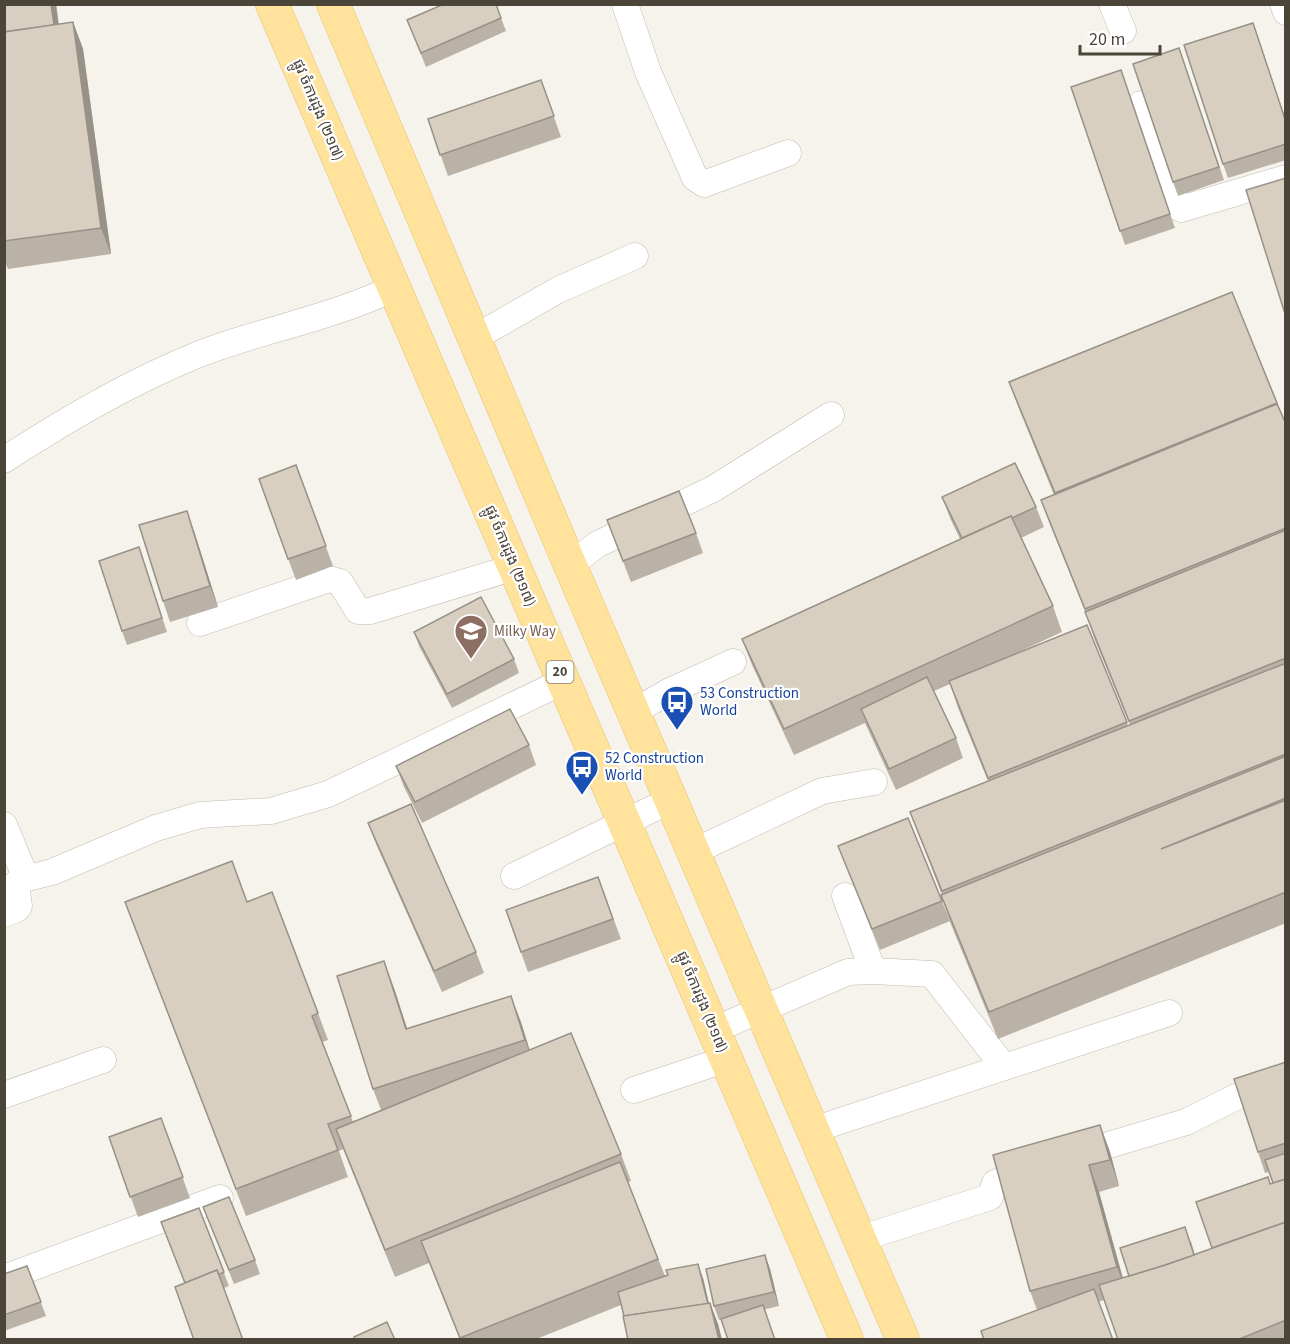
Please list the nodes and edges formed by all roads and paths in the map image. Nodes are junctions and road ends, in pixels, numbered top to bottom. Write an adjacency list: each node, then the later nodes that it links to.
1 (272, 4): 12 (main road, ផ្លូវ ចំការដូង (២១៧) / 20)
2 (333, 4): 13 (main road)
3 (625, 4): 9 (street)
4 (1112, 4): 7 (street)
5 (1283, 4): 6 (street)
6 (1286, 12)
7 (1123, 31)
8 (1141, 104): 10 (street)
9 (788, 153)
10 (1286, 178)
11 (635, 256): 13 (street)
12 (395, 288): 15 (street); 17 (main road, ផ្លូវ ចំការដូង (២១៧) / 20)
13 (474, 338): 16 (main road)
14 (831, 415): 16 (street)
15 (4, 460)
16 (570, 565): 21 (main road)
17 (515, 567): 18 (street); 20 (main road, ផ្លូវ ចំការដូង (២១៧) / 20)
18 (200, 623)
19 (733, 662): 21 (street)
20 (564, 681): 24 (main road, ផ្លូវ ចំការដូង (២១៧) / 20); 28 (street)
21 (633, 712): 23 (main road)
22 (874, 782): 26 (street)
23 (670, 800): 24 (street); 26 (main road)
24 (624, 822): 27 (street); 34 (main road, ផ្លូវ ចំការដូង (២១៧) / 20)
25 (4, 825): 28 (street)
26 (693, 852): 32 (main road)
27 (514, 876)
28 (26, 878): 30 (street)
29 (845, 896): 31 (street)
30 (4, 914)
31 (873, 970): 32 (street); 36 (street)
32 (761, 1009): 34 (street); 40 (main road)
33 (1169, 1014): 36 (street)
34 (720, 1045): 38 (street); 44 (main road, ផ្លូវ ចំការដូង (២១៧) / 20)
35 (103, 1060): 39 (street)
36 (1004, 1067): 40 (street)
37 (1286, 1077): 42 (street)
38 (634, 1090)
39 (4, 1095)
40 (813, 1130): 42 (main road)
41 (220, 1198): 43 (street)
42 (859, 1239): 45 (main road)
43 (4, 1278)
44 (838, 1335)
45 (903, 1340)

